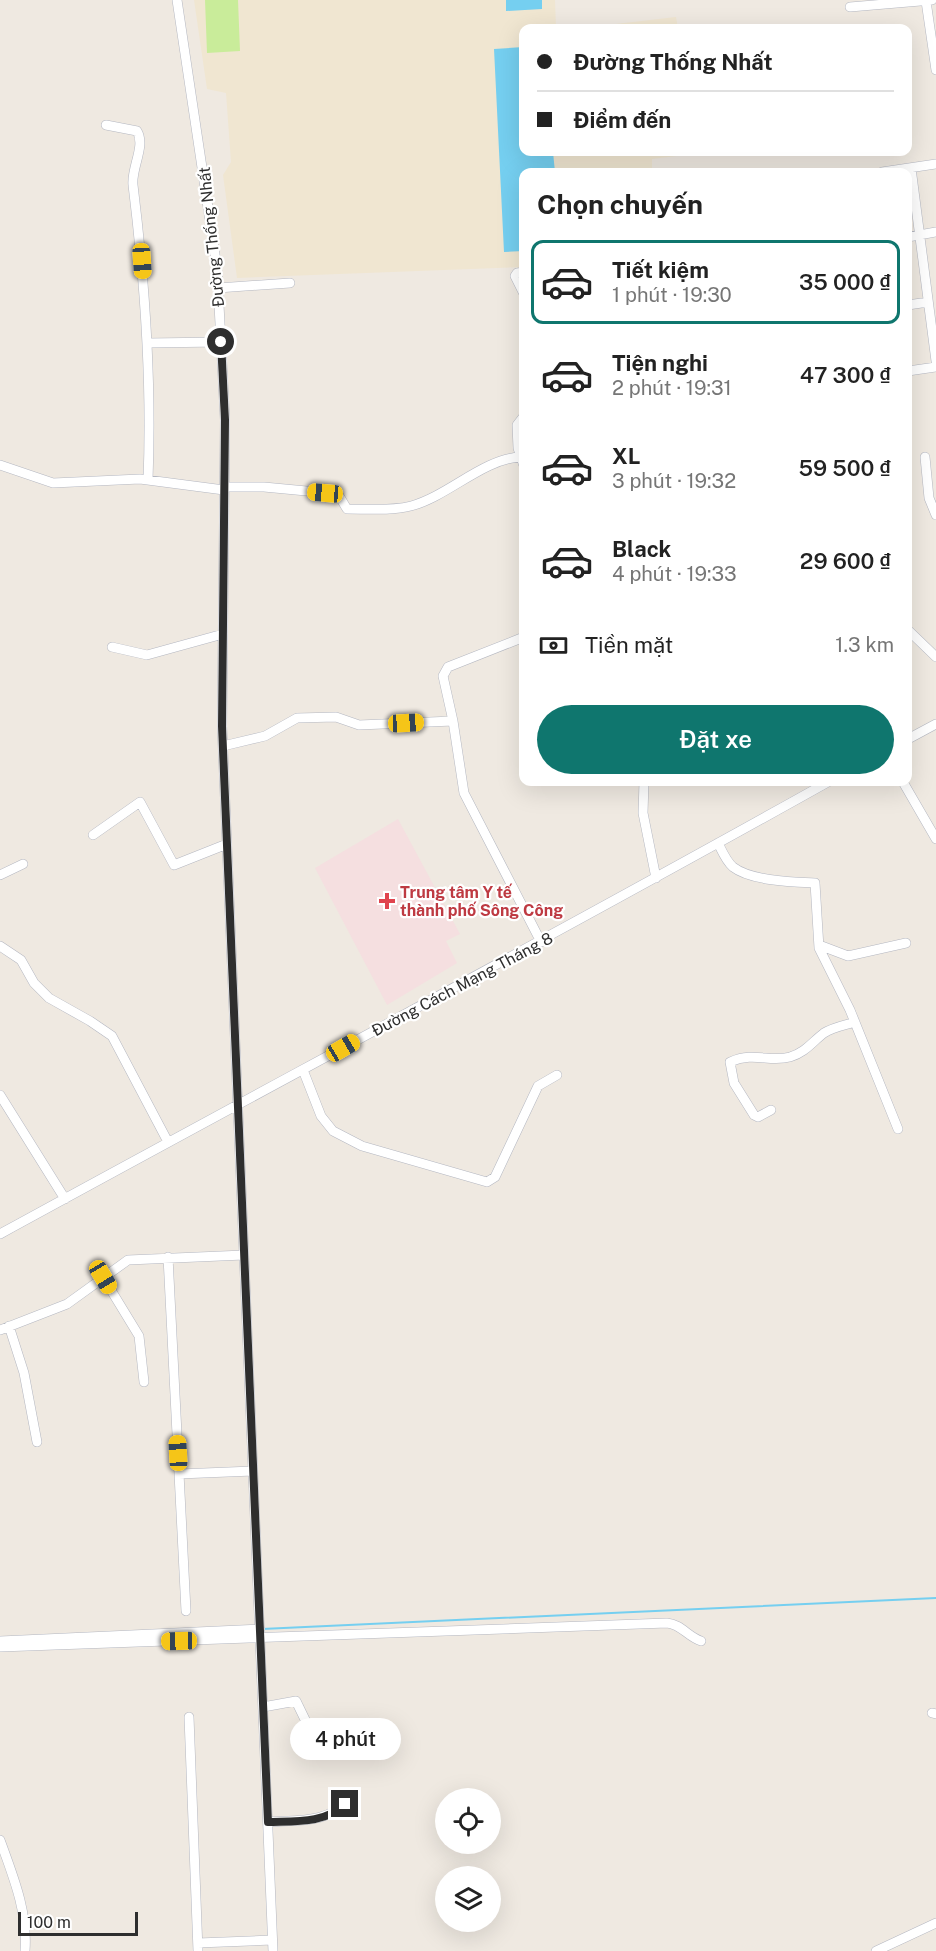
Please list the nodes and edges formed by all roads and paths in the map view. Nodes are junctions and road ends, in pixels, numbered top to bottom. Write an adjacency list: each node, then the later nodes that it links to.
1 (177, 0): 14 (street, Đường Thống Nhất)
2 (932, 0): 3 (street)
3 (926, 1): 4 (street); 5 (street)
4 (850, 6)
5 (936, 70)
6 (106, 125): 18 (street)
7 (936, 164): 8 (street)
8 (911, 168)
9 (912, 175): 11 (street)
10 (936, 232): 11 (street)
11 (920, 235): 12 (street); 15 (street)
12 (912, 236)
13 (290, 283): 14 (street)
14 (218, 288): 17 (street, Đường Thống Nhất)
15 (928, 302): 16 (street); 19 (street)
16 (912, 304)
17 (221, 342): 18 (street); 28 (street, Đường Thống Nhất)
18 (148, 343): 27 (street)
19 (936, 361)
20 (936, 367): 21 (street)
21 (912, 370)
22 (519, 420): 23 (street)
23 (519, 442)
24 (925, 457): 29 (street)
25 (519, 462): 28 (street)
26 (0, 465): 27 (street)
27 (148, 480): 28 (street)
28 (224, 489): 30 (street, Đường Thống Nhất)
29 (936, 514)
30 (223, 634): 33 (street); 38 (street, Đường Thống Nhất)
31 (912, 634): 34 (street)
32 (519, 639): 35 (street)
33 (112, 647)
34 (936, 657)
35 (453, 721): 38 (street); 49 (street)
36 (936, 724): 37 (street)
37 (912, 737)
38 (223, 746): 45 (street, Đường Thống Nhất)
39 (644, 786): 48 (street)
40 (821, 786): 44 (street, Đường Cách Mạng Tháng 8)
41 (905, 786): 43 (street)
42 (93, 835): 45 (street)
43 (936, 838)
44 (718, 843): 48 (street, Đường Cách Mạng Tháng 8); 51 (street)
45 (227, 844): 57 (street, Đường Thống Nhất)
46 (23, 864): 47 (street)
47 (0, 874)
48 (656, 878): 49 (street, Đường Cách Mạng Tháng 8)
49 (541, 942): 54 (street, Đường Cách Mạng Tháng 8)
50 (906, 943): 51 (street)
51 (819, 945): 53 (street)
52 (0, 946): 60 (street)
53 (855, 1022): 58 (street); 59 (street)
54 (303, 1070): 55 (street); 57 (street, Đường Cách Mạng Tháng 8)
55 (557, 1076)
56 (2, 1099): 61 (street)
57 (238, 1106): 60 (street, Đường Cách Mạng Tháng 8); 63 (street, Đường Thống Nhất)
58 (771, 1110)
59 (898, 1129)
60 (168, 1142): 61 (street, Đường Cách Mạng Tháng 8)
61 (65, 1199): 62 (street, Đường Cách Mạng Tháng 8)
62 (0, 1234)
63 (244, 1254): 64 (street); 69 (street, Đường Thống Nhất)
64 (168, 1257): 65 (street); 70 (street)
65 (103, 1277): 66 (street); 67 (street)
66 (5, 1328): 68 (street)
67 (144, 1382)
68 (38, 1442)
69 (253, 1471): 70 (street); 72 (street, Đường Thống Nhất)
70 (179, 1474): 71 (street)
71 (186, 1611)
72 (260, 1634): 73 (street); 74 (street); 75 (street); 76 (street, Đường Thống Nhất)
73 (0, 1641)
74 (701, 1641)
75 (0, 1647)
76 (263, 1707): 78 (street); 80 (street, Đường Thống Nhất)
77 (189, 1717): 84 (street)
78 (336, 1734)
79 (350, 1797): 80 (street)
80 (268, 1822): 83 (street, Đường Thống Nhất)
81 (0, 1840): 85 (street)
82 (936, 1923): 87 (street)
83 (272, 1940): 84 (street); 86 (street, Đường Thống Nhất)
84 (198, 1947)
85 (24, 1951)
86 (273, 1951)
87 (876, 1951)

